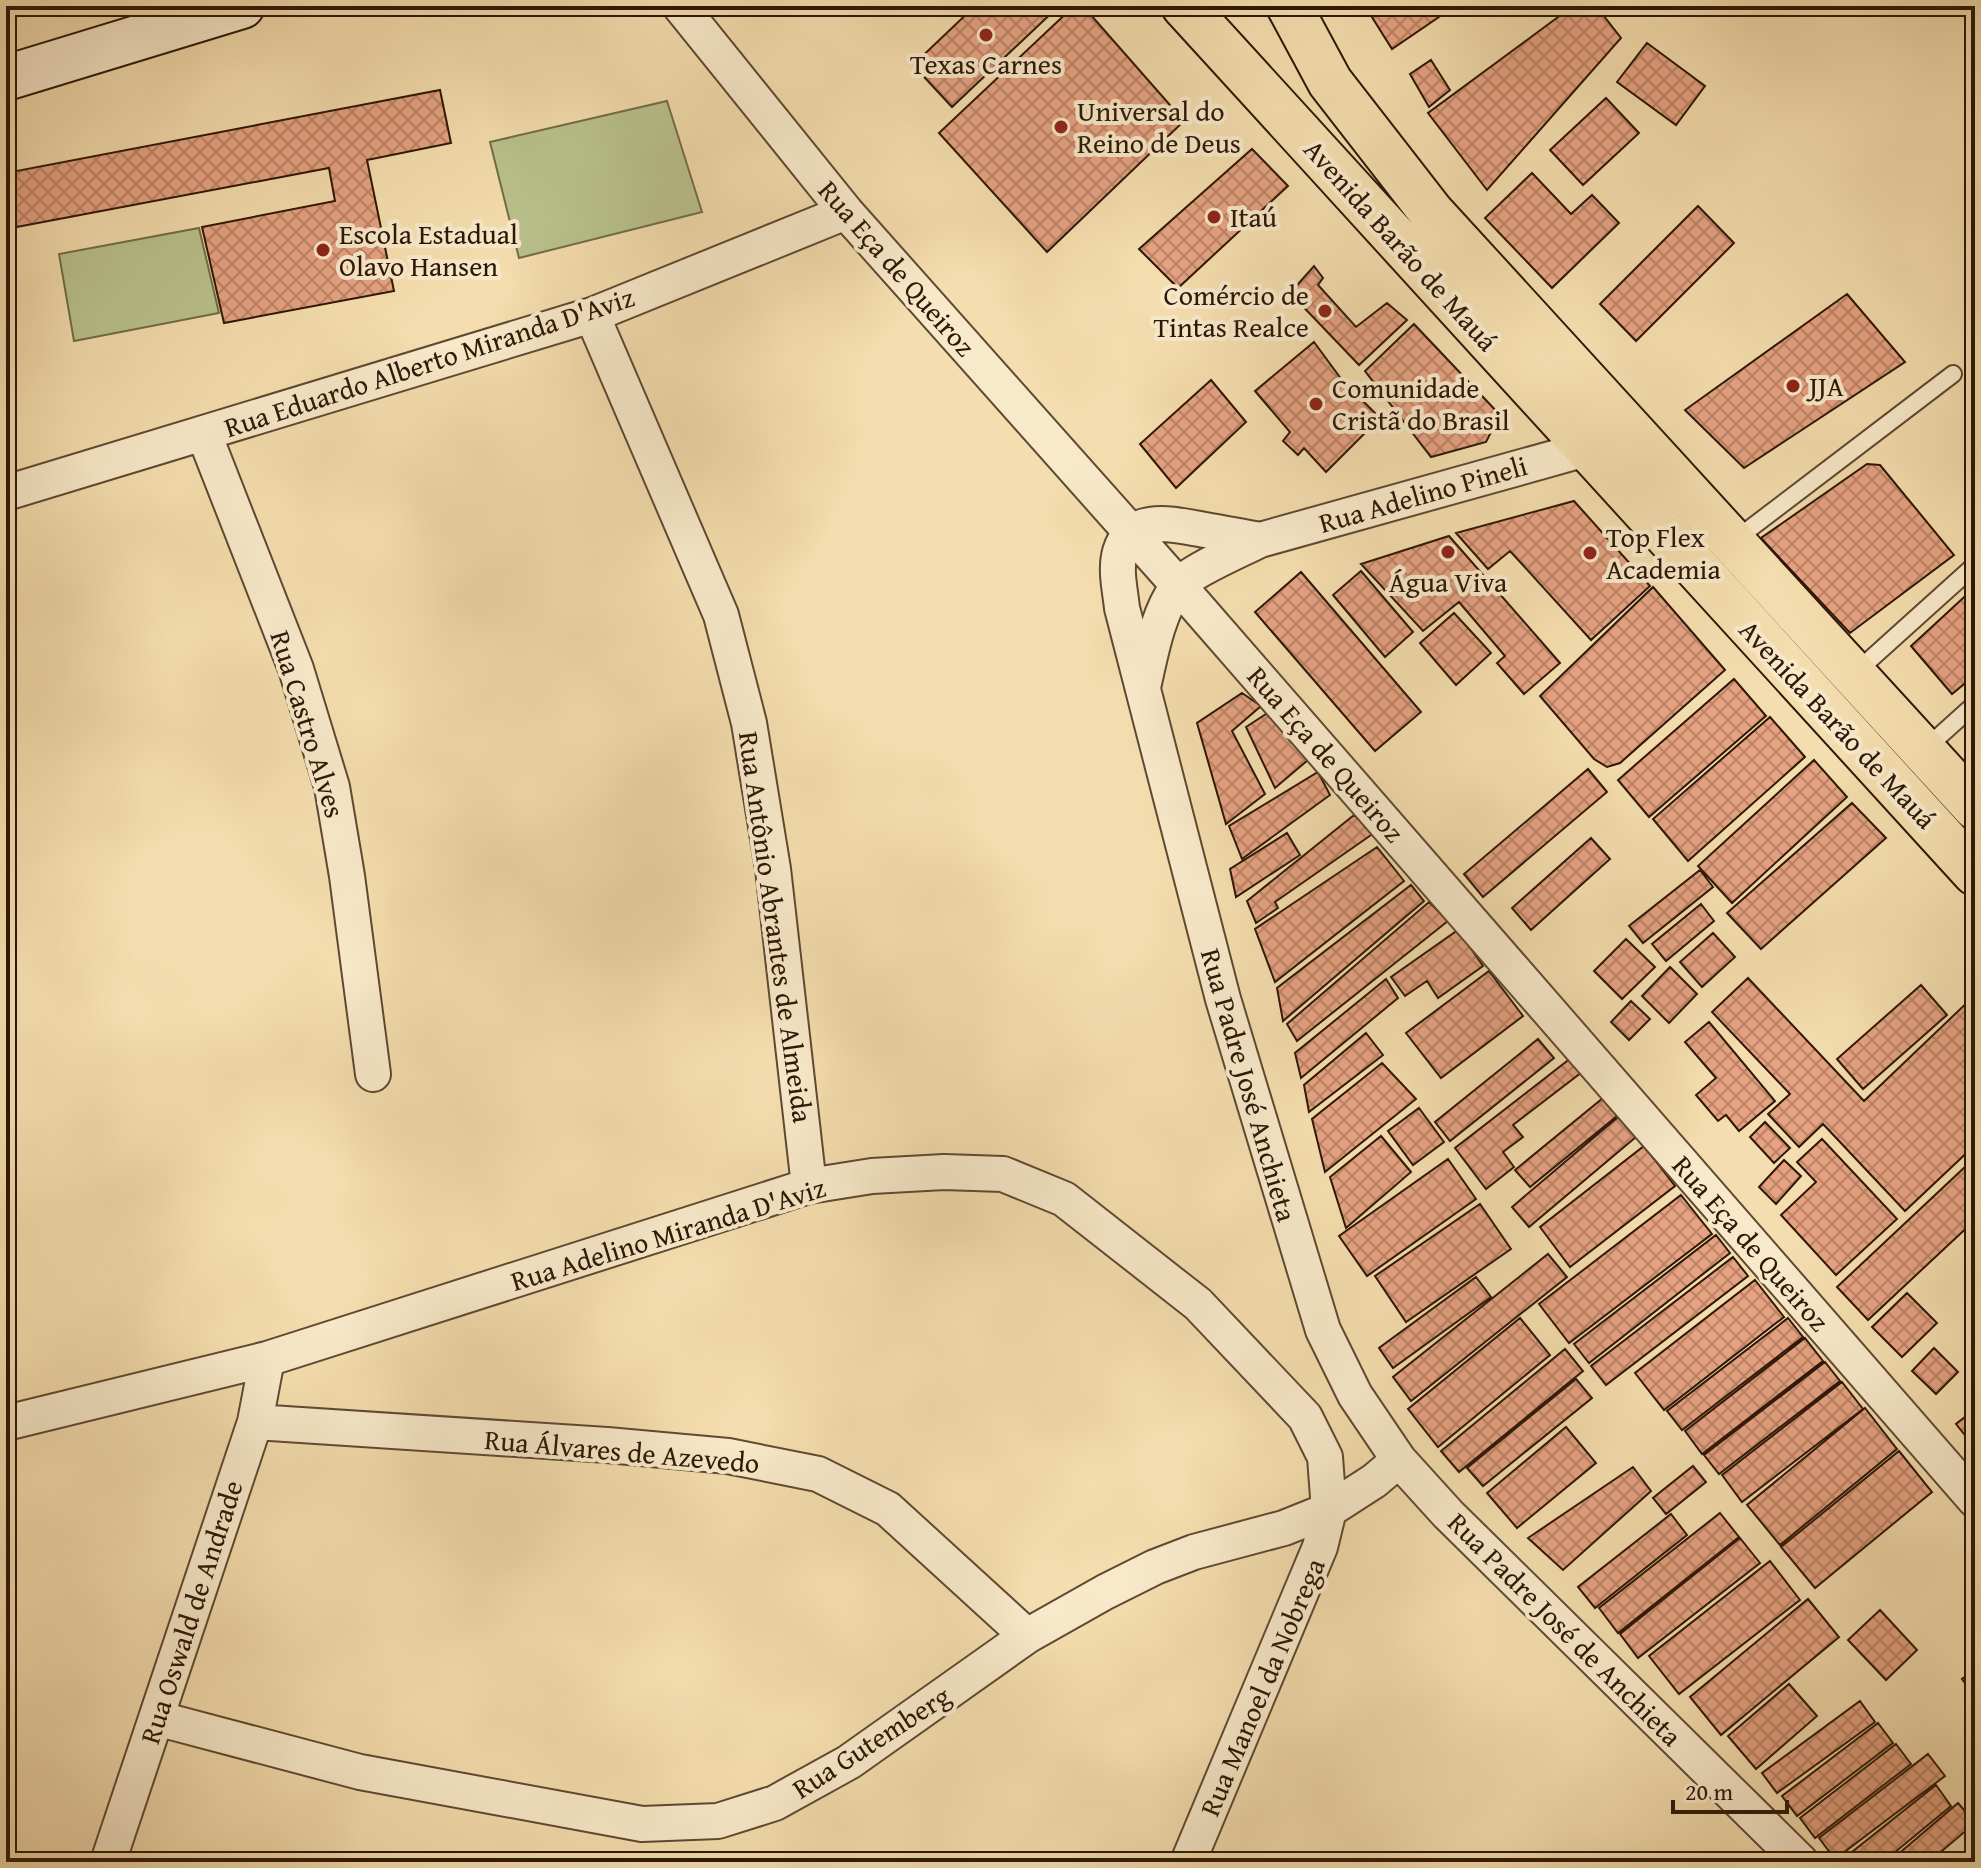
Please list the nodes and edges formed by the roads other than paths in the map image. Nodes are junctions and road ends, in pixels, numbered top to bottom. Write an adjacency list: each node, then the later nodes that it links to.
1 (242, 6): 5 (main road)
2 (680, 6): 6 (street, Rua Eça de Queiroz)
3 (1184, 6): 10 (main road, Avenida Barão de Mauá)
4 (1289, 6): 14 (main road, Avenida Barão de Mauá)
5 (6, 78)
6 (846, 212): 7 (street, Rua Eduardo Alberto Miranda D'Aviz); 12 (street, Rua Eça de Queiroz)
7 (592, 315): 9 (street, Rua Eduardo Alberto Miranda D'Aviz); 24 (street, Rua Antônio Abrantes de Almeida)
8 (1953, 374): 14 (lane)
9 (204, 434): 11 (street, Rua Eduardo Alberto Miranda D'Aviz); 23 (street, Rua Castro Alves)
10 (1586, 449): 13 (street, Rua Adelino Pineli); 22 (main road, Avenida Barão de Mauá)
11 (6, 493)
12 (1131, 532): 13 (street, Rua Adelino Pineli); 16 (street, Rua Eça de Queiroz); 18 (street, Rua Padre José Anchieta)
13 (1260, 540): 16 (street, Rua Adelino Pineli)
14 (1734, 541): 17 (main road, Avenida Barão de Mauá)
15 (1975, 565): 17 (lane)
16 (1178, 585): 18 (street, Rua Padre José Anchieta); 29 (street, Rua Eça de Queiroz)
17 (1854, 674): 20 (main road, Avenida Barão de Mauá)
18 (1143, 691): 28 (street, Rua Padre José Anchieta)
19 (1975, 704): 20 (lane)
20 (1923, 750): 21 (main road, Avenida Barão de Mauá)
21 (1975, 807)
22 (1975, 873)
23 (373, 1074)
24 (809, 1186): 25 (street, Rua Adelino Miranda D'Aviz); 30 (street, Rua Adelino Miranda D'Aviz)
25 (267, 1359): 26 (street, Rua Oswald de Andrade); 27 (street, Rua Adelino Miranda D'Aviz)
26 (255, 1422): 31 (street, Rua Álvares de Azevedo); 32 (street, Rua Oswald de Andrade)
27 (6, 1423)
28 (1399, 1460): 30 (street, Rua Gutemberg); 35 (street, Rua Padre José de Anchieta)
29 (1975, 1500)
30 (1329, 1510): 31 (street, Rua Gutemberg); 34 (street, Rua Manoel da Nobrega)
31 (1027, 1636): 32 (street, Rua Gutemberg)
32 (156, 1718): 33 (street, Rua Oswald de Andrade)
33 (108, 1862)
34 (1188, 1862)
35 (1801, 1862)

